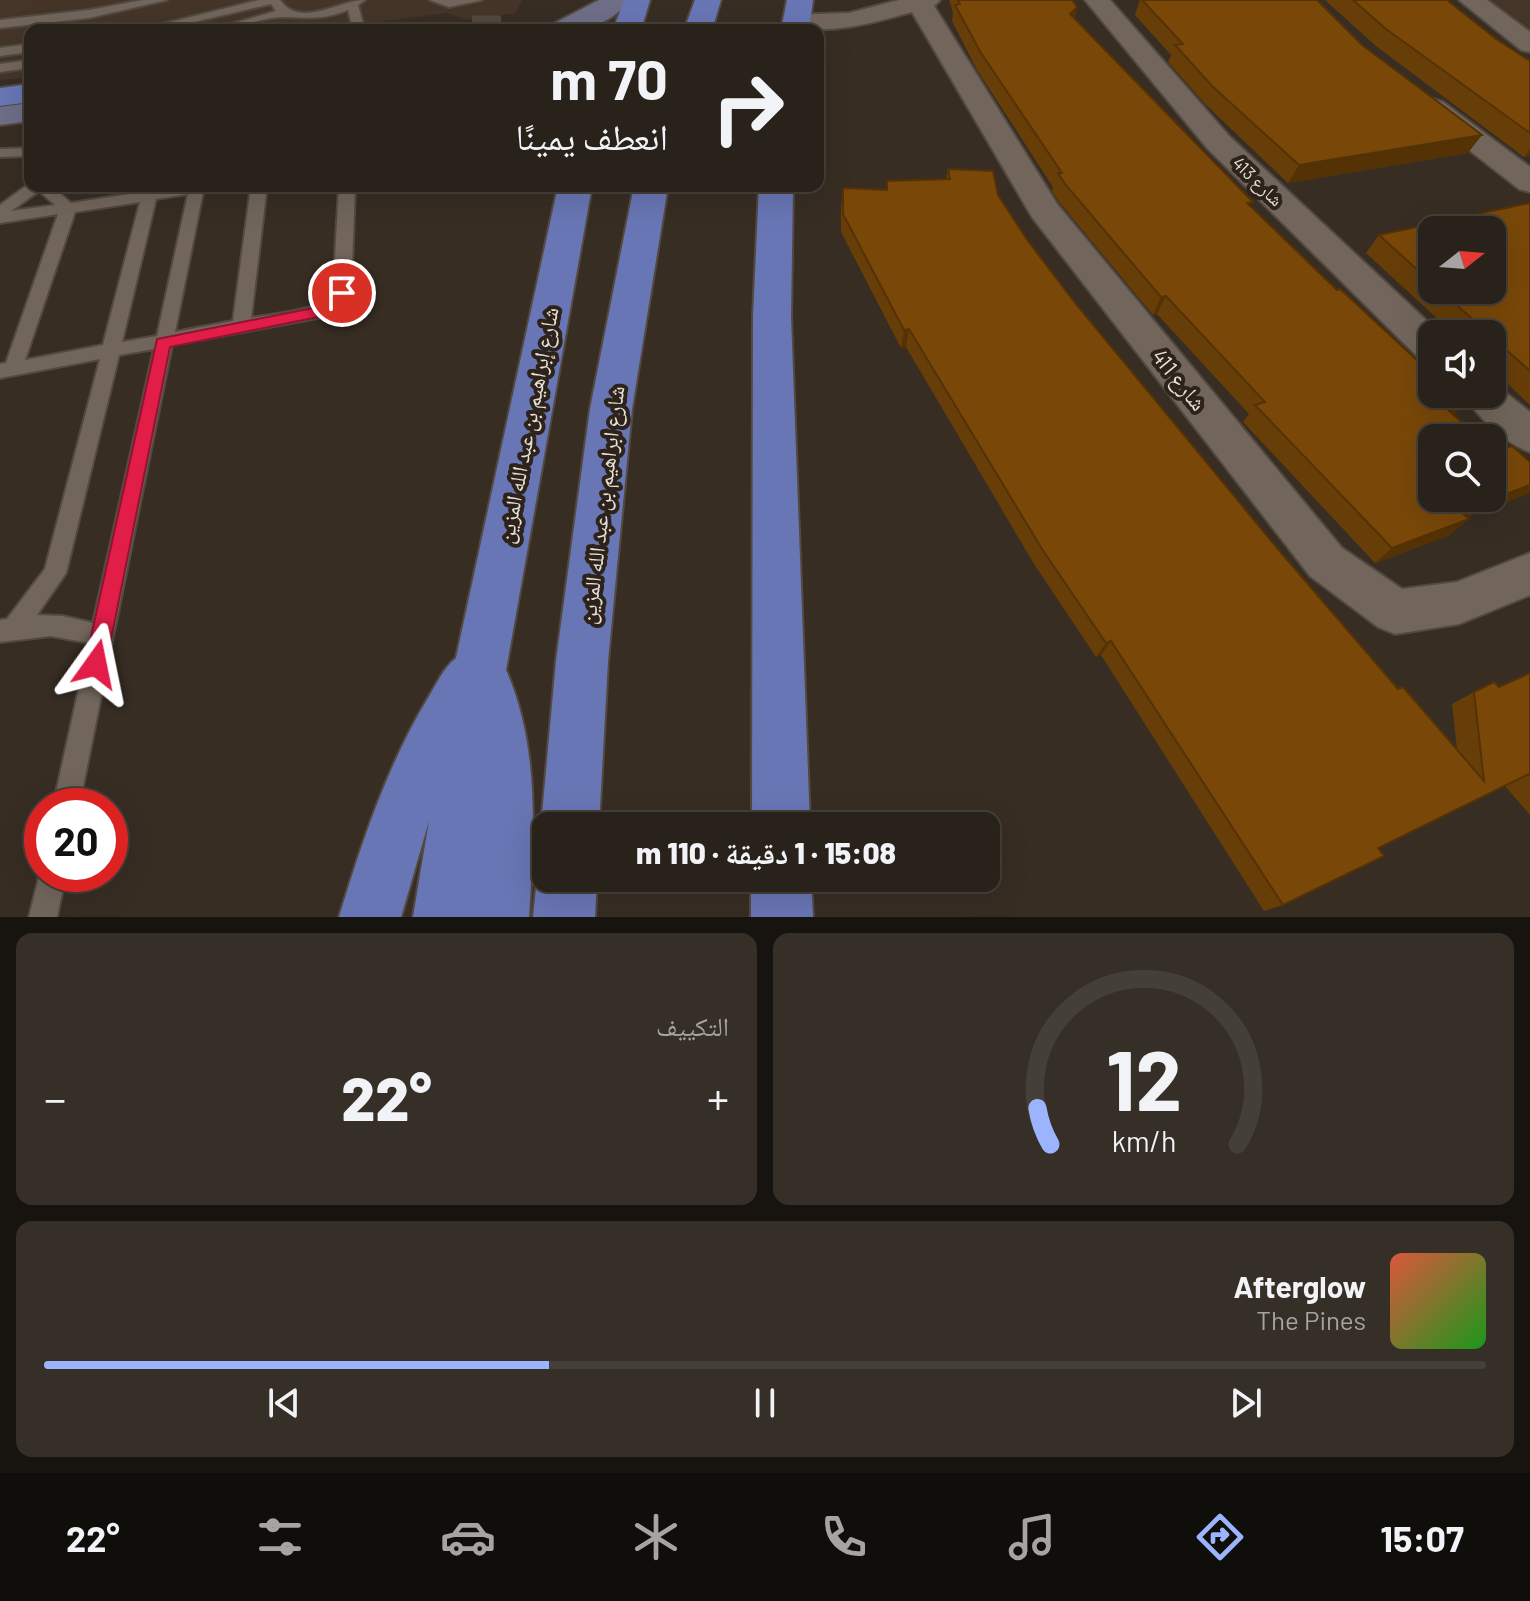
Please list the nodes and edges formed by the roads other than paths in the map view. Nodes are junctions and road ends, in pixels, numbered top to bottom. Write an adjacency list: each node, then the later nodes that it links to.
1 (161, 0): 13 (lane)
2 (274, 0): 14 (lane); 19 (lane)
3 (436, 0): 4 (lane)
4 (476, 0)
5 (616, 0): 23 (street)
6 (637, 0): 24 (main road)
7 (708, 0): 25 (main road)
8 (918, 0): 9 (street); 16 (street); 58 (street, شارع 411)
9 (928, 0)
10 (1097, 0): 52 (street, شارع 413)
11 (1471, 0): 26 (street)
12 (355, 2): 15 (lane); 22 (lane)
13 (137, 5): 17 (lane); 18 (lane)
14 (286, 12): 15 (lane); 20 (lane)
15 (304, 16): 21 (lane)
16 (797, 17)
17 (0, 24)
18 (170, 24)
19 (176, 24)
20 (239, 24)
21 (314, 24)
22 (358, 24)
23 (576, 24)
24 (629, 24)
25 (700, 24)
26 (1530, 44)
27 (24, 49): 28 (lane)
28 (0, 52)
29 (24, 65): 30 (lane)
30 (0, 68)
31 (1409, 89): 38 (street)
32 (24, 94): 33 (main road)
33 (0, 97)
34 (24, 113): 35 (street)
35 (0, 116)
36 (24, 152): 37 (lane)
37 (0, 153)
38 (1524, 172)
39 (29, 192): 50 (lane)
40 (49, 192): 49 (lane)
41 (146, 192): 49 (lane)
42 (151, 192): 54 (lane)
43 (201, 192): 53 (lane)
44 (258, 192): 51 (lane)
45 (347, 192): 51 (lane)
46 (574, 192): 61 (main road, شارع إبراهيم بن عبد الله المزين)
47 (650, 192): 63 (main road, شارع ابراهيم بن عبد الله المزين)
48 (776, 192): 64 (main road)
49 (68, 208): 50 (lane); 55 (lane)
50 (0, 215)
51 (241, 327): 53 (lane)
52 (1418, 335)
53 (163, 343): 54 (lane); 60 (lane)
54 (112, 353): 55 (lane); 59 (lane)
55 (6, 370)
56 (1499, 408): 57 (street)
57 (1530, 436)
58 (1530, 573)
59 (8, 629): 60 (lane)
60 (101, 636): 62 (lane)
61 (481, 665): 69 (main road); 70 (main road, شارع إبراهيم بن عبد الله المزين); 71 (main road)
62 (70, 788)
63 (571, 812)
64 (781, 812)
65 (48, 892): 68 (lane)
66 (566, 892): 72 (main road)
67 (781, 892): 73 (main road)
68 (43, 917)
69 (370, 917)
70 (444, 917)
71 (498, 917)
72 (564, 917)
73 (782, 917)

